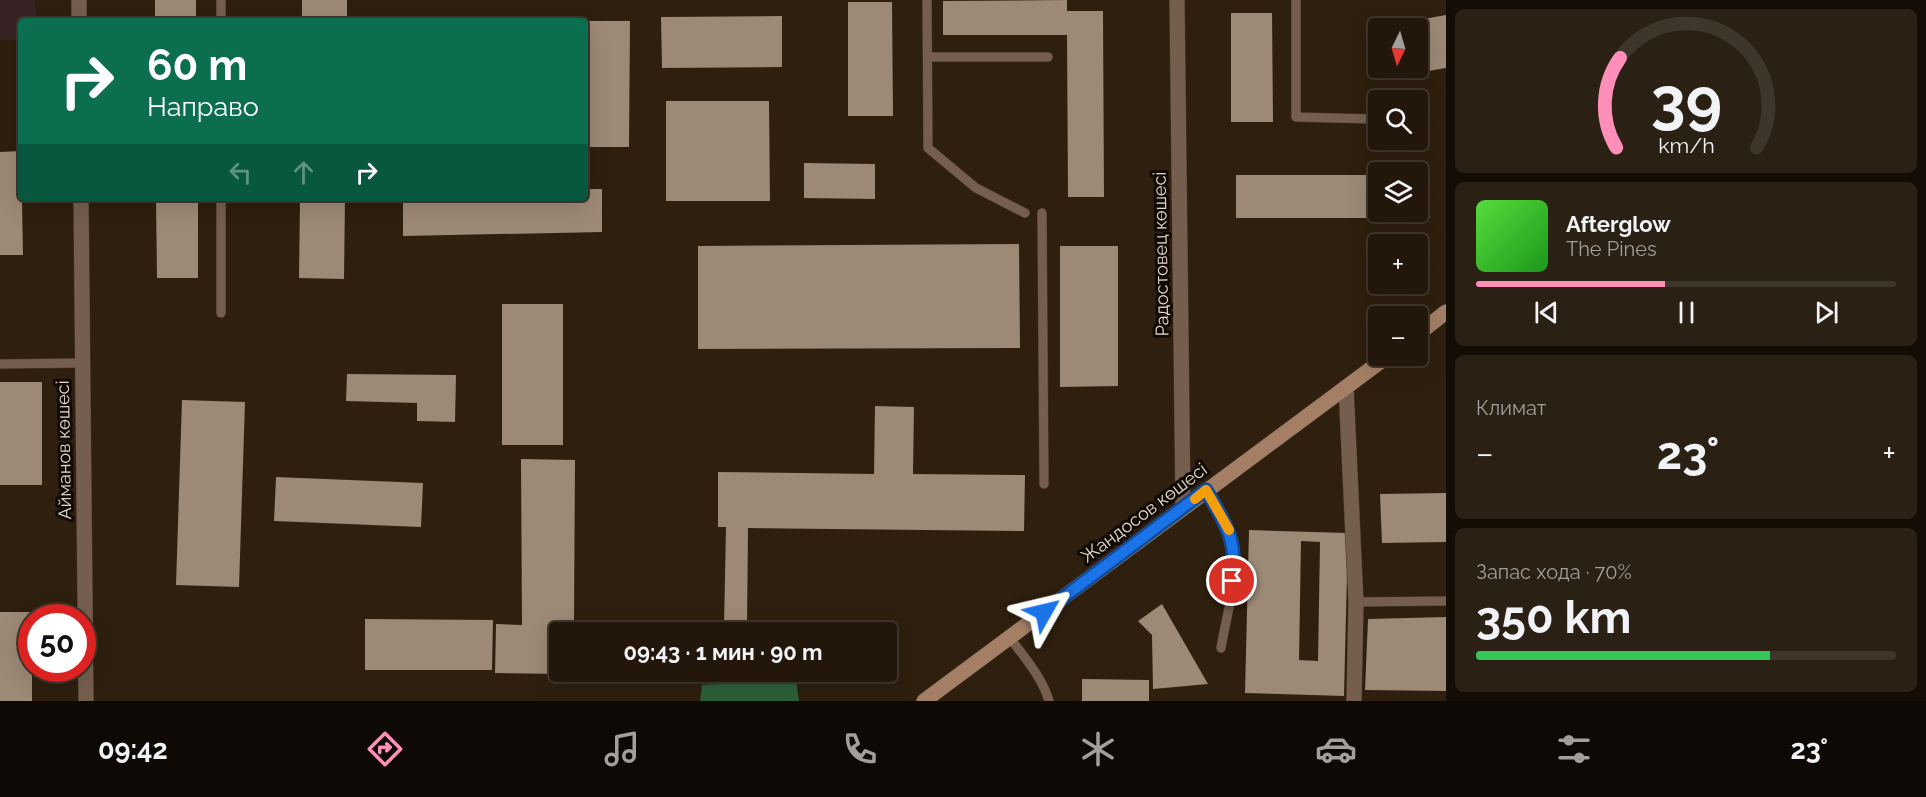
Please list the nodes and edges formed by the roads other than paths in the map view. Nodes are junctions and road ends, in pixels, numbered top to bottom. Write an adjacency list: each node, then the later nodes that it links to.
1 (78, 0): 6 (street)
2 (221, 0): 7 (lane)
3 (927, 0): 8 (lane)
4 (1177, 0): 24 (street, Радостовец көшесі)
5 (1296, 0): 10 (lane)
6 (79, 18)
7 (221, 18)
8 (928, 57): 9 (lane); 13 (lane)
9 (1048, 57)
10 (1368, 119)
11 (81, 201): 18 (street, Айманов көшесі)
12 (221, 201): 16 (lane)
13 (1025, 213)
14 (1042, 213): 22 (lane)
15 (1446, 312): 17 (main road)
16 (221, 313)
17 (1428, 326)
18 (82, 363): 19 (lane); 29 (street, Айманов көшесі)
19 (0, 364)
20 (1374, 366): 21 (main road, Жандосов көшесі)
21 (1346, 387): 23 (main road, Жандосов көшесі); 26 (street)
22 (1044, 484)
23 (1206, 490): 24 (main road, Жандосов көшесі); 28 (lane)
24 (1183, 507): 27 (main road, Жандосов көшесі)
25 (1446, 601): 26 (lane)
26 (1356, 602): 32 (street)
27 (1010, 638): 30 (main road, Жандосов көшесі); 31 (lane)
28 (1221, 648)
29 (86, 701)
30 (924, 701)
31 (1049, 701)
32 (1354, 701)

